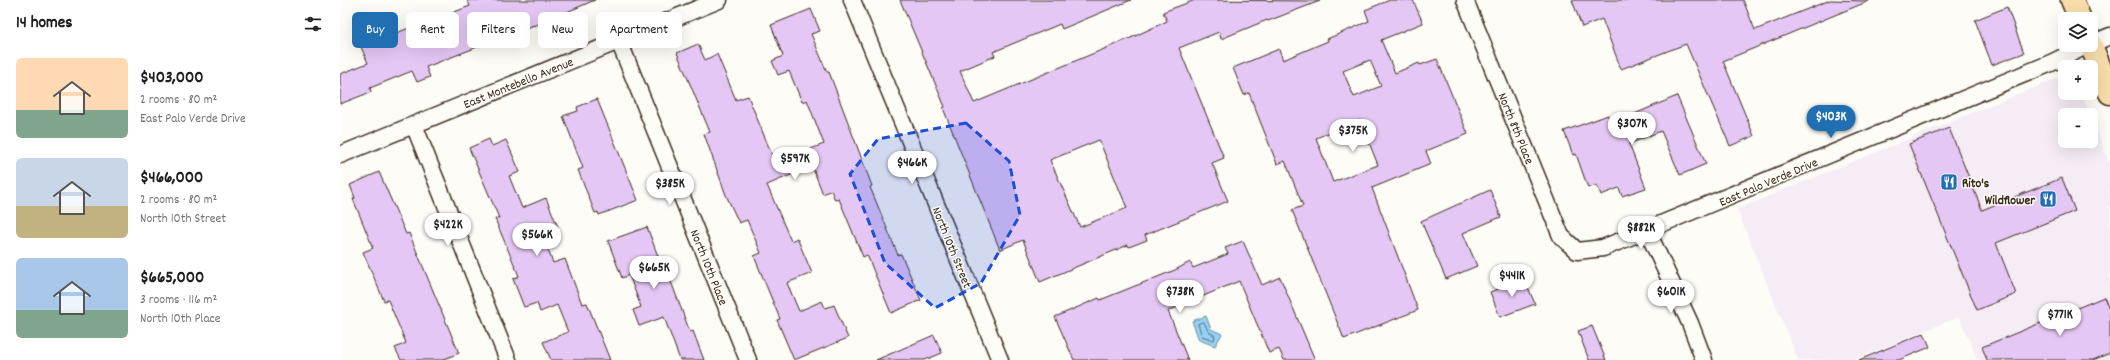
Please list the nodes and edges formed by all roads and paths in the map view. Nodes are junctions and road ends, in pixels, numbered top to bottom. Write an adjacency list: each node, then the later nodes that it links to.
1 (719, 0): 6 (street, East Montebello Avenue)
2 (852, 0): 20 (street, North 10th Street)
3 (1465, 0): 17 (street, North 8th Place)
4 (2072, 0): 5 (main road)
5 (2077, 12)
6 (682, 15)
7 (2110, 36): 8 (street, East Palo Verde Drive)
8 (2098, 41)
9 (602, 48): 14 (street, East Montebello Avenue)
10 (622, 48): 19 (street, North 10th Place)
11 (2075, 52): 16 (street, East Palo Verde Drive)
12 (2093, 52): 13 (main road)
13 (2110, 93)
14 (414, 125): 15 (street, East Montebello Avenue); 18 (street)
15 (340, 155)
16 (1647, 230): 17 (street, East Palo Verde Drive); 21 (street)
17 (1577, 251)
18 (508, 360)
19 (748, 360)
20 (1000, 360)
21 (1704, 360)

